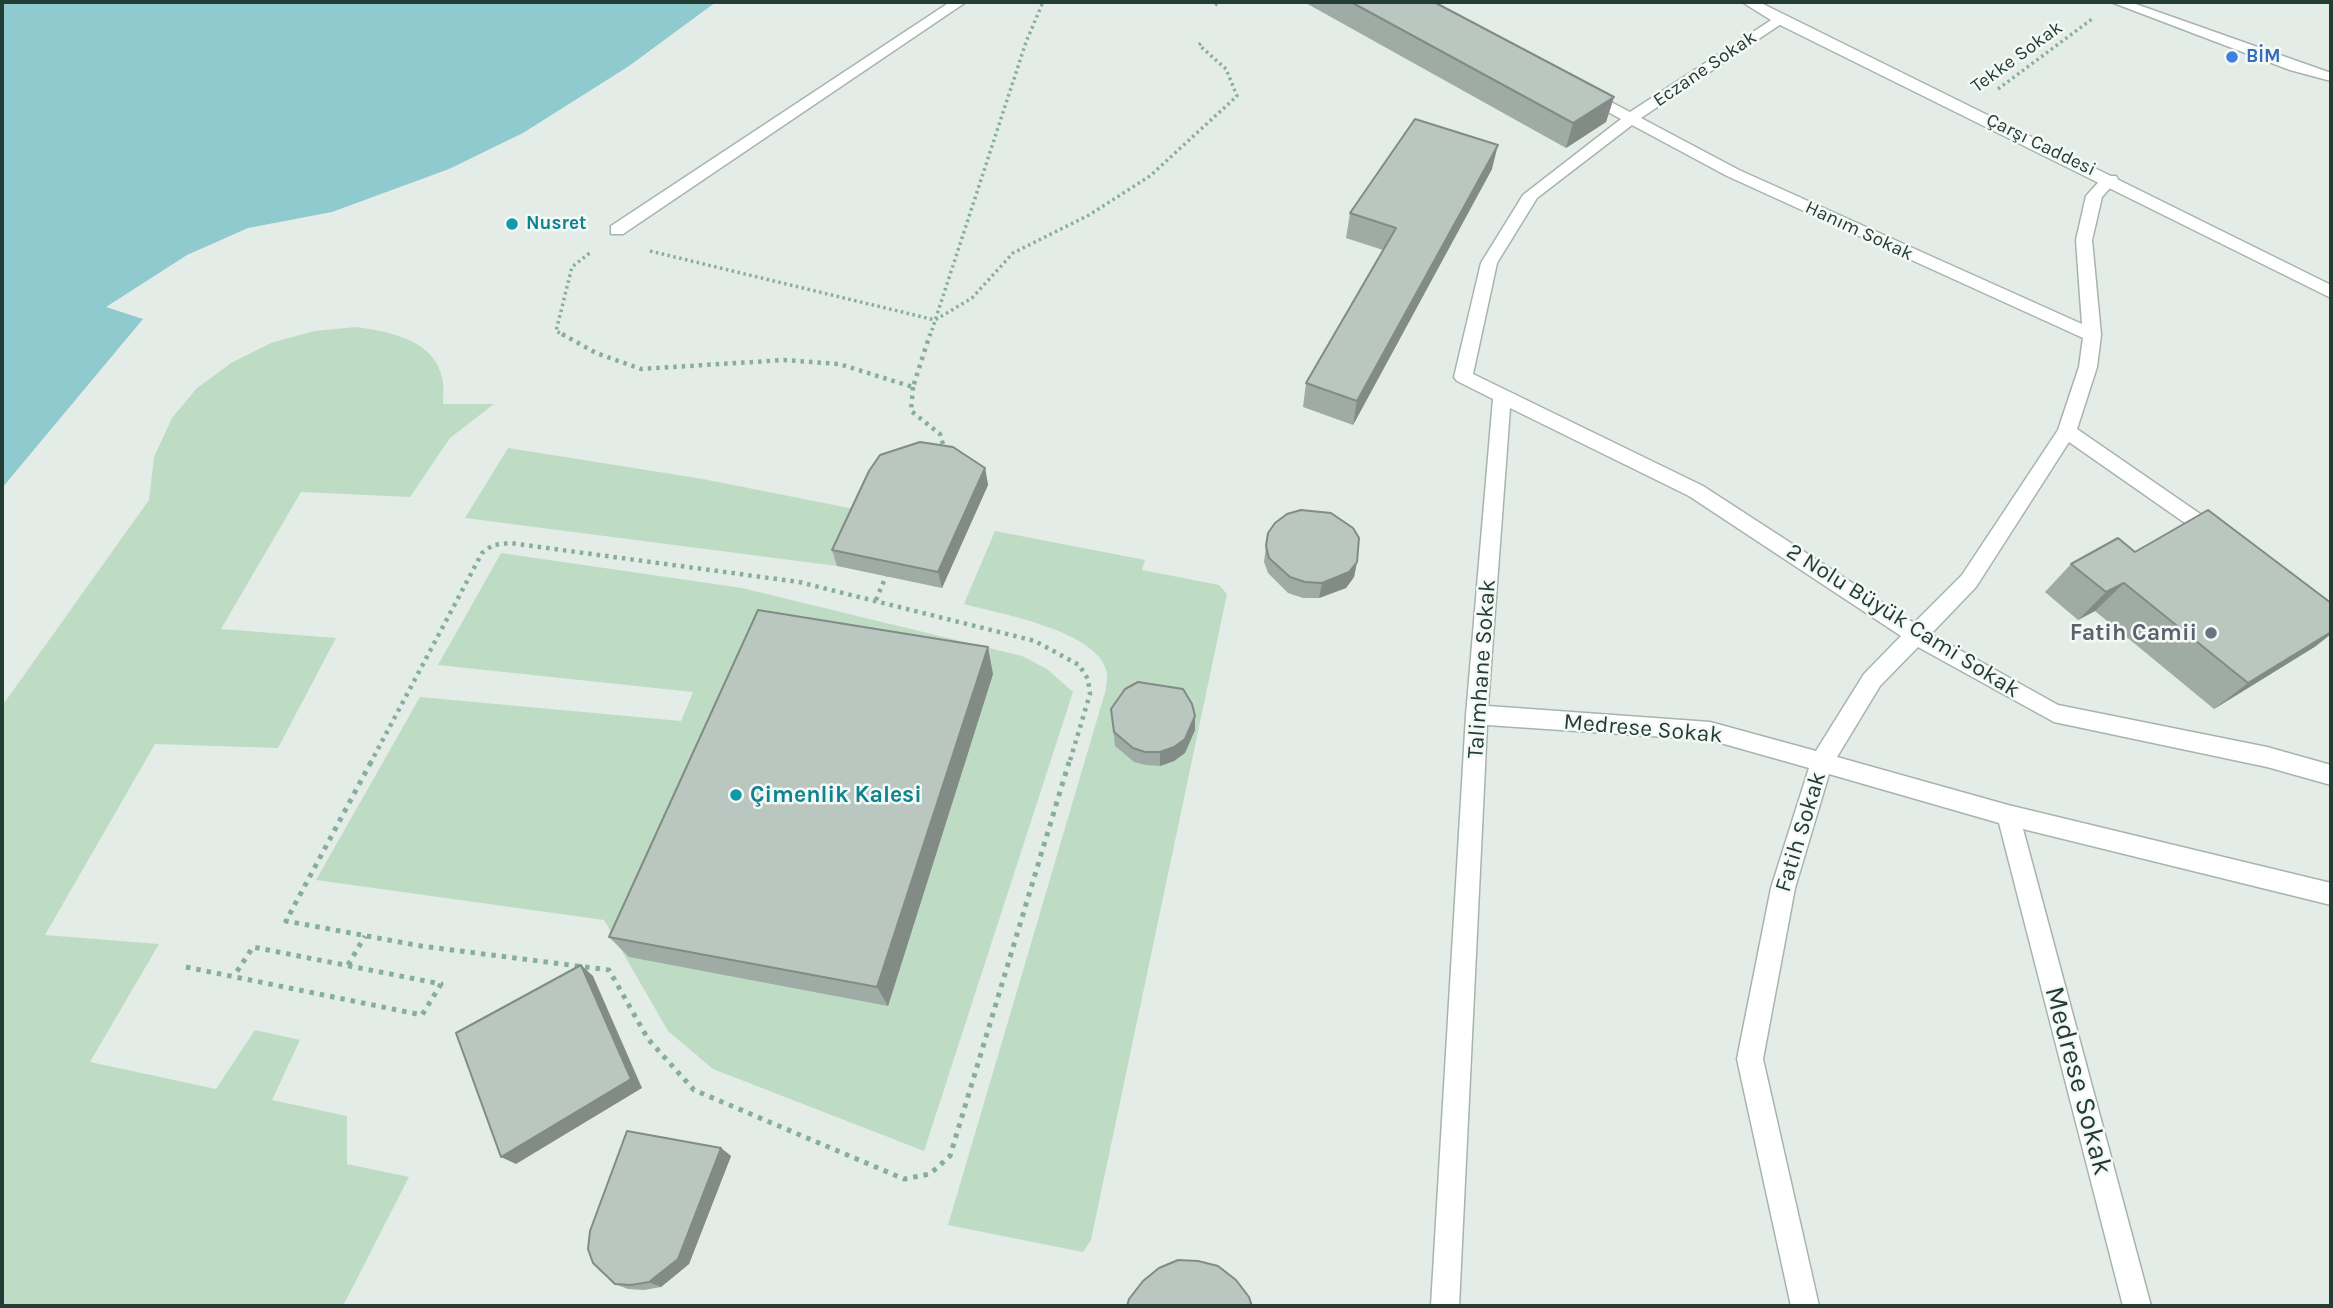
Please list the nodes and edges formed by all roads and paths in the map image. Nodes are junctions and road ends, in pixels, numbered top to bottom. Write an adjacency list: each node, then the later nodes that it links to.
1 (959, 2): 13 (street)
2 (1043, 2): 17 (path)
3 (1749, 2): 6 (street, Çarşı Caddesi)
4 (2118, 2): 8 (street)
5 (2095, 17): 10 (path, Tekke Sokak)
6 (1779, 19): 10 (street, Çarşı Caddesi); 11 (street, Eczane Sokak)
7 (1201, 43): 17 (path)
8 (2331, 77)
9 (1571, 86): 11 (street, Hanım Sokak)
10 (1969, 110): 12 (street, Çarşı Caddesi)
11 (1630, 119): 18 (street, Hanım Sokak); 20 (street)
12 (2110, 179): 16 (street, Çarşı Caddesi); 18 (street, Fatih Sokak)
13 (617, 230)
14 (597, 247): 19 (path)
15 (643, 249): 17 (path)
16 (2331, 292)
17 (935, 320): 19 (path)
18 (2092, 335): 21 (street, Fatih Sokak)
19 (913, 387): 22 (path)
20 (1502, 396): 26 (street, 2 Nolu Büyük Cami Sokak); 27 (street, Talimhane Sokak)
21 (2067, 431): 23 (street); 26 (street, Fatih Sokak)
22 (939, 458)
23 (2230, 545)
24 (886, 576): 25 (path)
25 (876, 600): 32 (path); 32 (path)
26 (1917, 636): 28 (street, Fatih Sokak); 29 (street, 2 Nolu Büyük Cami Sokak)
27 (1477, 715): 28 (street, Medrese Sokak); 36 (street, Talimhane Sokak)
28 (1822, 761): 30 (street, Medrese Sokak); 37 (street, Fatih Sokak)
29 (2331, 775)
30 (2008, 815): 31 (street, Medrese Sokak); 38 (street, Medrese Sokak)
31 (2331, 894)
32 (365, 936): 33 (path)
33 (347, 965): 35 (path); 35 (path)
34 (186, 967): 35 (path)
35 (234, 976)
36 (1445, 1306)
37 (1805, 1306)
38 (2137, 1306)

